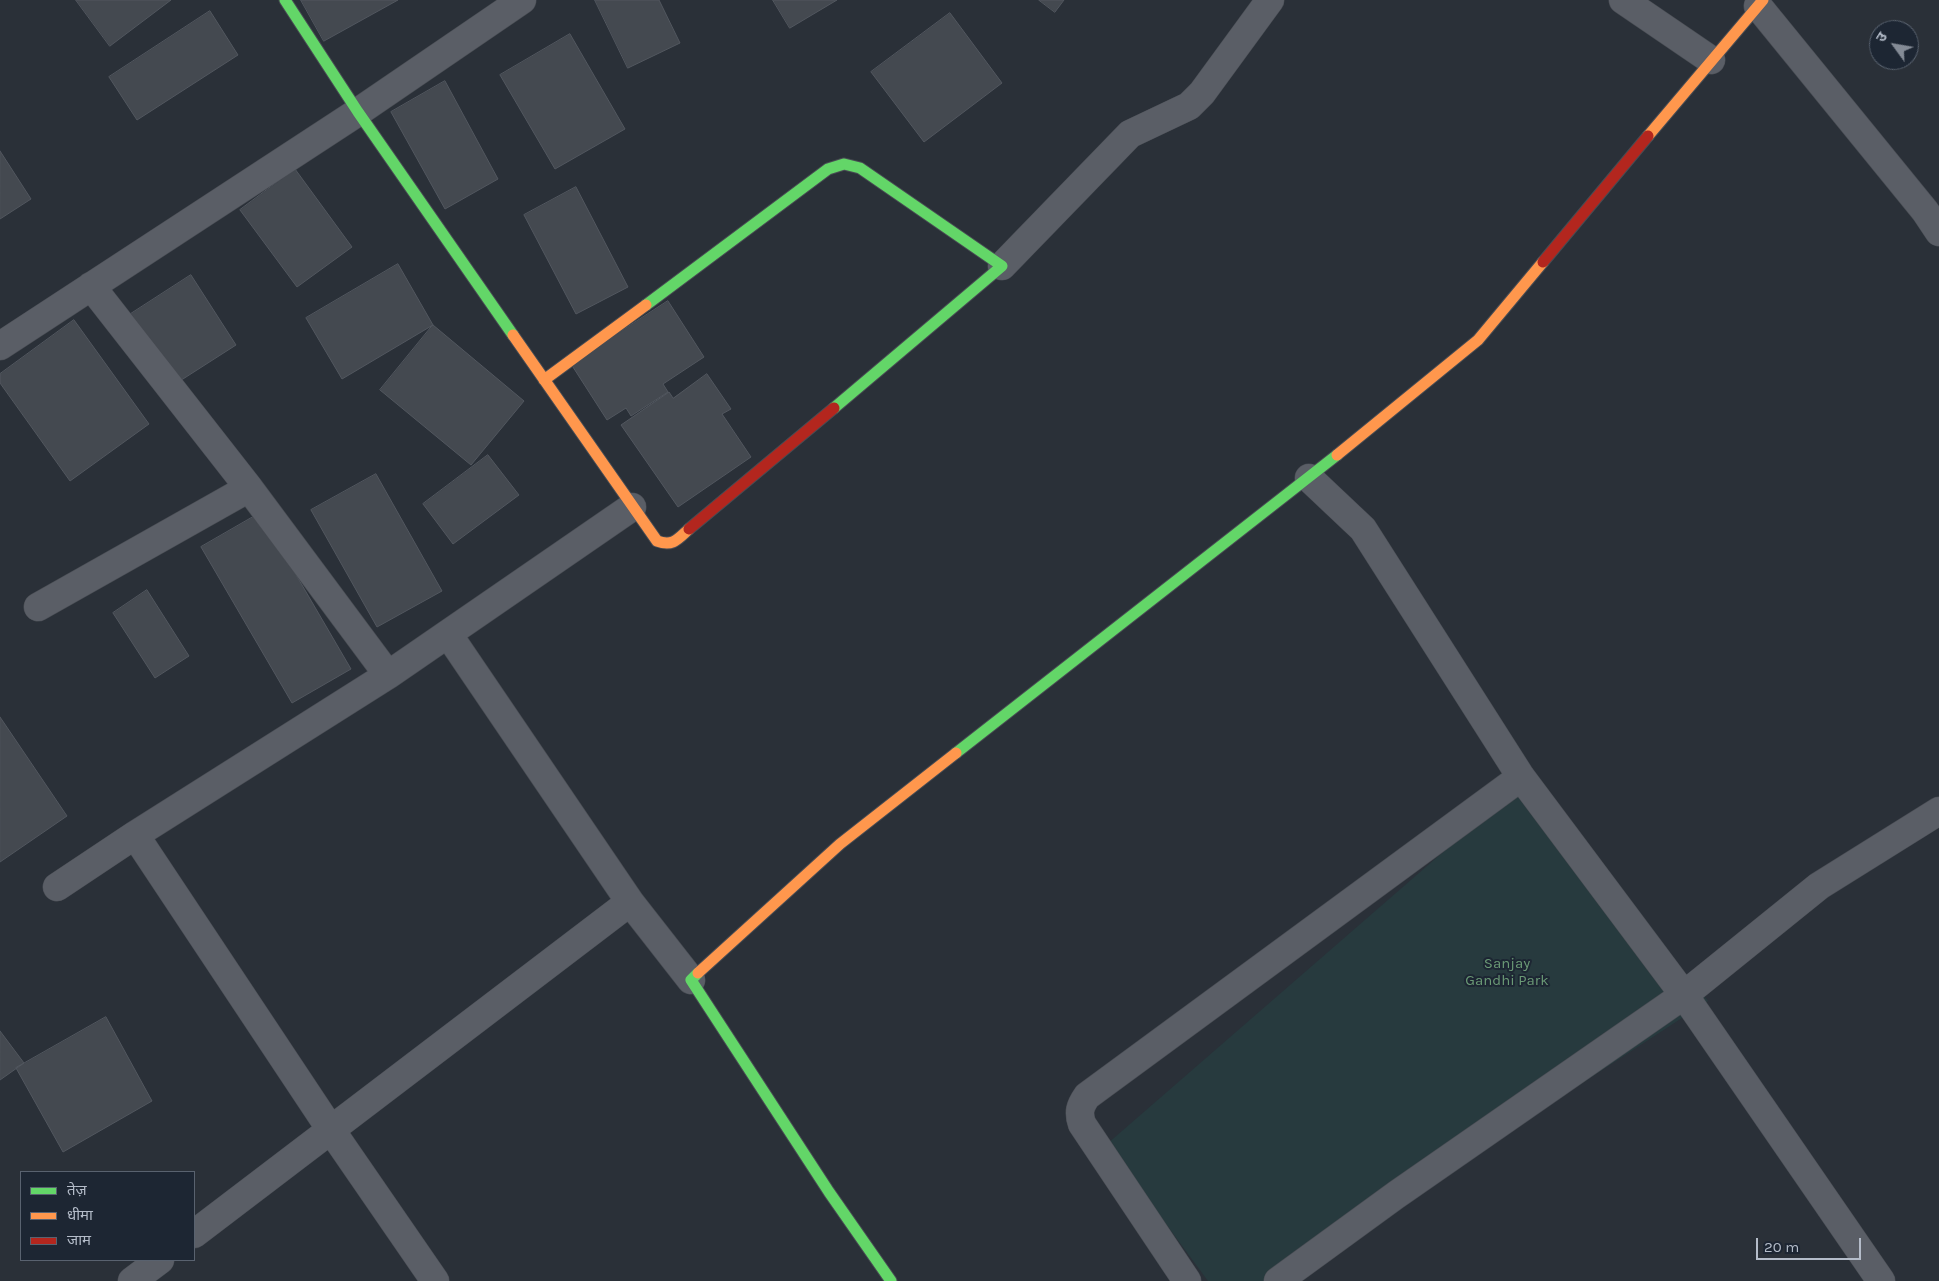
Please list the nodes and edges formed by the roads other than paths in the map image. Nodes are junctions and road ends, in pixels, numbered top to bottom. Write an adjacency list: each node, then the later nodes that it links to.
1 (285, 0): 7 (street)
2 (522, 0): 7 (street)
3 (1270, 0): 9 (street)
4 (1623, 0): 6 (street)
5 (1761, 3): 6 (street); 8 (street)
6 (1711, 60): 13 (street)
7 (358, 112): 10 (street); 12 (street)
8 (1934, 214)
9 (1002, 266): 12 (street); 15 (street)
10 (90, 286): 11 (street); 14 (street)
11 (0, 346)
12 (544, 380): 15 (street)
13 (1309, 478): 19 (street); 24 (street)
14 (249, 488): 16 (street); 18 (street)
15 (632, 506): 17 (street)
16 (38, 607)
17 (448, 634): 18 (street); 23 (street)
18 (388, 675): 21 (street)
19 (1521, 777): 25 (street); 32 (street)
20 (1939, 811): 25 (street)
21 (135, 835): 22 (street); 26 (street)
22 (57, 887)
23 (630, 902): 24 (street); 26 (street)
24 (691, 980): 31 (street)
25 (1684, 995): 33 (street); 34 (street)
26 (331, 1130): 27 (street); 30 (street)
27 (195, 1233)
28 (159, 1261): 29 (street)
29 (132, 1281)
30 (436, 1281)
31 (891, 1281)
32 (1187, 1281)
33 (1278, 1281)
34 (1881, 1281)

